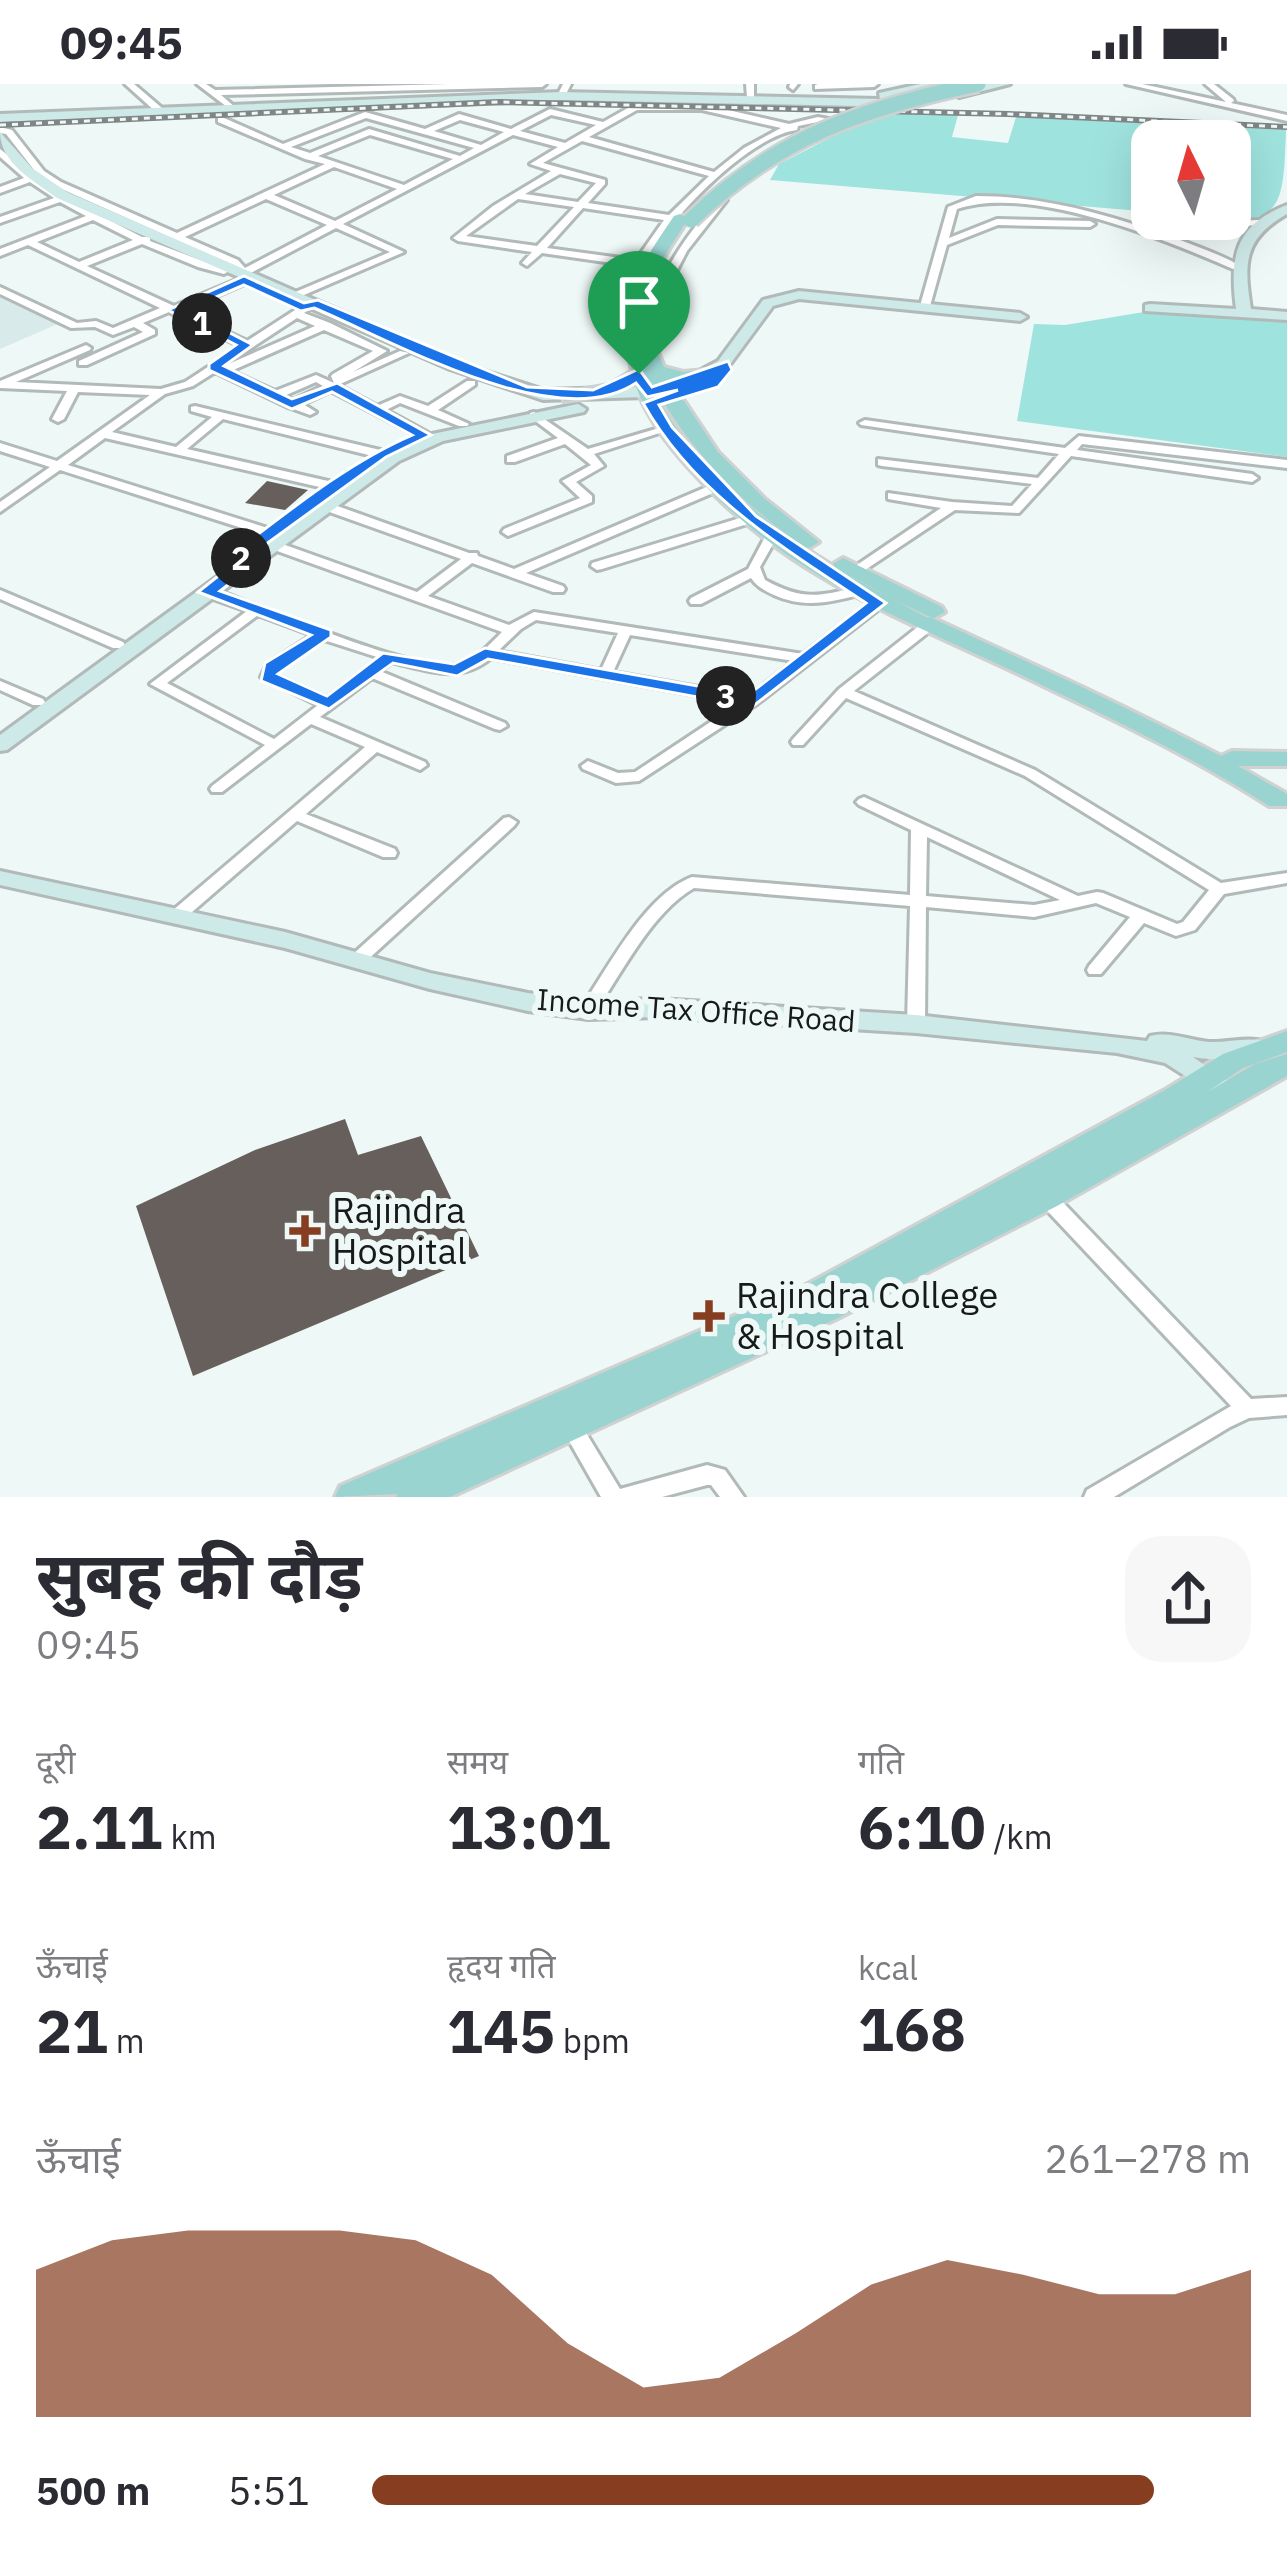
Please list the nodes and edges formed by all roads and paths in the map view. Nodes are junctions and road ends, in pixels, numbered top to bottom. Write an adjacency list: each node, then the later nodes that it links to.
1 (128, 84): 21 (street)
2 (542, 84): 11 (street)
3 (874, 84): 18 (street)
4 (935, 84): 18 (main road)
5 (959, 84): 56 (main road, bridge)
6 (978, 84): 56 (main road, bridge)
7 (1004, 84): 18 (main road)
8 (1130, 84): 22 (street)
9 (1209, 84): 22 (street)
10 (209, 89): 17 (street); 20 (street)
11 (488, 89): 12 (main road); 17 (main road)
12 (564, 90): 13 (main road)
13 (658, 90): 14 (main road)
14 (705, 90): 16 (main road)
15 (818, 90): 16 (main road); 18 (main road)
16 (751, 91)
17 (310, 93): 20 (main road)
18 (854, 97)
19 (11, 106): 25 (main road)
20 (234, 107): 21 (main road)
21 (159, 110): 25 (main road)
22 (1249, 110): 27 (street)
23 (400, 111): 24 (street)
24 (358, 115): 31 (street); 38 (street)
25 (23, 117): 26 (main road)
26 (0, 118)
27 (1287, 118)
28 (221, 120): 38 (street)
29 (601, 124): 30 (street); 32 (street); 34 (street)
30 (794, 128): 35 (street); 37 (street)
31 (425, 132): 32 (street); 39 (street)
32 (514, 132): 36 (street); 39 (street)
33 (0, 133): 52 (main road); 63 (street)
34 (579, 137): 36 (street); 46 (street)
35 (770, 140): 37 (street); 46 (street)
36 (564, 146): 45 (street)
37 (794, 146): 81 (street)
38 (283, 147): 41 (street)
39 (483, 148): 42 (street)
40 (0, 152): 43 (street)
41 (308, 157): 42 (street); 44 (street)
42 (462, 160): 48 (street)
43 (4, 165): 47 (street)
44 (331, 165): 48 (street); 50 (street)
45 (558, 171): 51 (street); 53 (street)
46 (712, 174): 56 (street)
47 (28, 180): 49 (street); 52 (street)
48 (407, 189): 60 (street)
49 (0, 190)
50 (266, 195): 60 (street); 63 (street)
51 (516, 196): 53 (street); 68 (street)
52 (65, 199): 55 (street); 57 (street); 74 (main road)
53 (578, 206): 56 (street); 68 (street)
54 (1287, 209): 58 (main road)
55 (94, 216): 64 (street); 66 (street)
56 (681, 219): 71 (street); 81 (main road)
57 (0, 220)
58 (1259, 223): 59 (street); 73 (main road)
59 (1251, 224)
60 (336, 226): 74 (street); 76 (street)
61 (1131, 226): 67 (street)
62 (1131, 227): 67 (street)
63 (176, 237): 74 (street)
64 (146, 239): 72 (street); 74 (street)
65 (1169, 240): 73 (street)
66 (29, 242): 69 (street); 72 (street)
67 (942, 244): 77 (street)
68 (538, 250): 70 (street); 71 (street)
69 (0, 254)
70 (527, 263)
71 (640, 264): 81 (street)
72 (79, 265): 79 (street)
73 (1237, 267): 80 (main road)
74 (239, 273): 76 (main road); 79 (street)
75 (0, 290): 85 (street)
76 (303, 305): 84 (main road); 86 (street); 100 (main road)
77 (926, 306): 83 (main road); 91 (main road)
78 (1150, 308): 80 (main road)
79 (172, 309): 85 (street); 86 (street)
80 (1244, 313): 82 (main road)
81 (638, 316): 97 (main road)
82 (1287, 316)
83 (1020, 317)
84 (329, 323): 87 (main road); 92 (street)
85 (136, 324): 90 (street)
86 (246, 345): 92 (street)
87 (380, 346): 89 (main road); 89 (street); 93 (street)
88 (86, 347): 95 (street)
89 (404, 353): 94 (main road)
90 (83, 363)
91 (717, 368): 97 (main road); 97 (main road)
92 (218, 369): 99 (street); 101 (street)
93 (316, 378): 96 (street); 101 (street)
94 (471, 383): 106 (main road); 108 (street)
95 (4, 385): 98 (street); 102 (street)
96 (332, 386): 104 (street); 107 (street)
97 (655, 387): 103 (main road); 103 (main road); 114 (main road); 143 (main road)
98 (74, 389): 99 (street); 111 (street)
99 (161, 392): 115 (street)
100 (543, 394): 103 (main road); 106 (main road)
101 (274, 397): 104 (street)
102 (0, 402)
103 (563, 403): 106 (main road)
104 (292, 405): 109 (street)
105 (195, 409): 110 (street)
106 (530, 409): 113 (main road); 117 (street); 122 (main road)
107 (377, 410): 108 (street); 116 (street)
108 (428, 411): 113 (street)
109 (310, 412)
110 (220, 415): 119 (street); 122 (street)
111 (58, 419)
112 (865, 423): 120 (street)
113 (463, 424): 116 (main road)
114 (665, 429): 121 (street); 129 (main road)
115 (104, 434): 119 (street); 126 (street)
116 (424, 435): 122 (main road)
117 (567, 439): 121 (street); 123 (street)
118 (0, 447): 126 (street)
119 (178, 451): 131 (street)
120 (1070, 452): 125 (street); 127 (street); 128 (street)
121 (586, 453): 135 (street)
122 (387, 455): 131 (main road)
123 (511, 459)
124 (882, 462): 128 (street)
125 (1287, 464)
126 (59, 466): 133 (street); 137 (street)
127 (1252, 478)
128 (1043, 482): 132 (street)
129 (716, 487): 134 (main road); 141 (street)
130 (892, 496): 132 (street)
131 (333, 497): 137 (main road); 138 (street)
132 (952, 506): 143 (street)
133 (0, 508)
134 (750, 519): 136 (main road); 140 (street)
135 (508, 532)
136 (771, 536): 142 (street); 143 (main road)
137 (270, 539): 139 (main road); 147 (street)
138 (472, 556): 141 (street); 147 (street)
139 (244, 559): 145 (main road); 154 (main road)
140 (597, 566)
141 (518, 572): 144 (street)
142 (753, 572): 143 (street); 148 (street)
143 (864, 588): 150 (main road); 157 (street); 172 (main road)
144 (558, 589)
145 (207, 592): 149 (street); 169 (main road)
146 (0, 595): 154 (street)
147 (419, 597): 152 (street)
148 (696, 601)
149 (258, 608): 153 (street); 170 (street)
150 (929, 626): 161 (street); 177 (main road)
151 (626, 630): 152 (street); 157 (street); 159 (street)
152 (512, 631): 155 (street)
153 (324, 634): 156 (street); 164 (street)
154 (118, 644): 163 (main road)
155 (485, 653): 156 (street); 159 (street)
156 (390, 657): 158 (street)
157 (806, 659): 162 (street)
158 (370, 672): 164 (street); 166 (street)
159 (605, 675): 162 (street)
160 (0, 685): 163 (street)
161 (844, 692): 168 (street); 185 (street)
162 (752, 701): 175 (street)
163 (38, 702): 167 (main road)
164 (329, 704): 165 (street)
165 (310, 718): 170 (street); 171 (street)
166 (500, 726)
167 (0, 730)
168 (798, 742)
169 (0, 745)
170 (274, 746): 176 (street)
171 (375, 746): 174 (street); 179 (street)
172 (1232, 758): 173 (main road); 177 (main road)
173 (1287, 759)
174 (420, 765)
175 (588, 766)
176 (217, 789)
177 (1285, 799)
178 (864, 802): 181 (street)
179 (296, 815): 182 (street); 188 (street)
180 (509, 822): 190 (street)
181 (919, 828): 186 (street); 187 (street)
182 (389, 853)
183 (0, 878): 188 (main road, Income Tax Office Road)
184 (1287, 878): 185 (street)
185 (1219, 889): 189 (street)
186 (916, 900): 187 (street); 192 (street); 193 (street)
187 (1076, 901): 189 (street)
188 (178, 914): 190 (main road, Income Tax Office Road)
189 (1141, 915): 191 (street)
190 (358, 959): 192 (main road, Income Tax Office Road)
191 (1095, 970)
192 (588, 1010): 193 (main road, Income Tax Office Road)
193 (916, 1024): 194 (main road, Income Tax Office Road)
194 (1117, 1045): 195 (main road); 196 (main road)
195 (1280, 1058): 196 (main road)
196 (1216, 1086): 197 (main road); 201 (main road)
197 (1046, 1197): 199 (street); 200 (main road)
198 (1287, 1406): 199 (street)
199 (1247, 1409): 207 (street)
200 (570, 1425): 201 (main road); 204 (street)
201 (454, 1478): 202 (main road); 203 (main road)
202 (352, 1497)
203 (413, 1497)
204 (613, 1497)
205 (625, 1497): 206 (street)
206 (733, 1497)
207 (1095, 1497)

